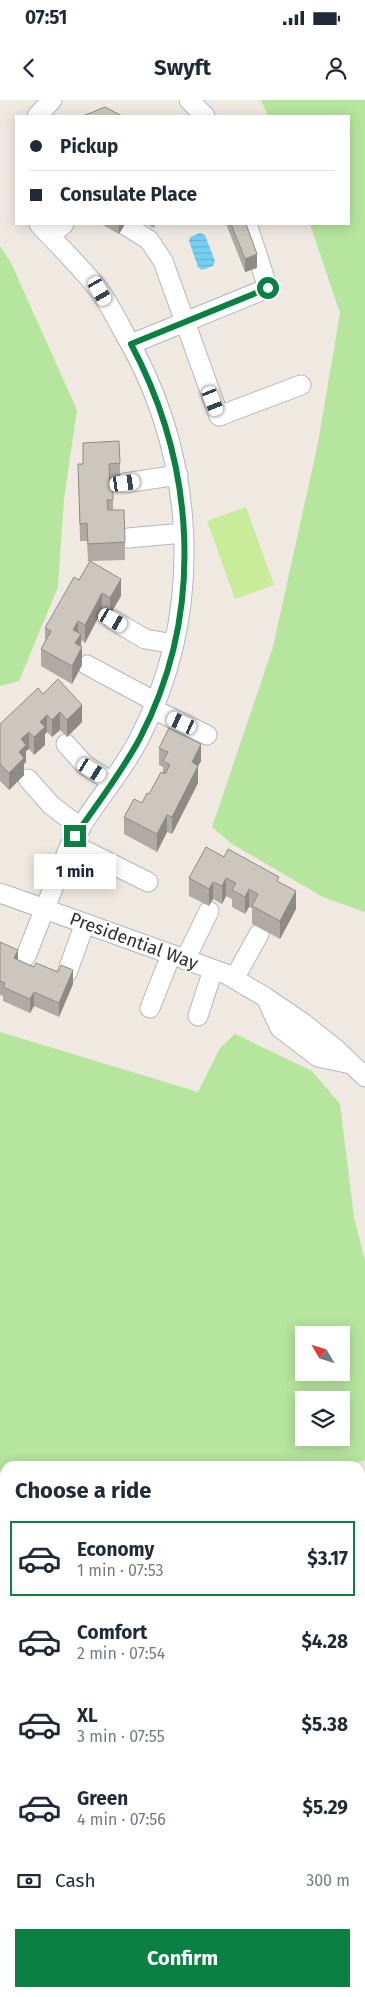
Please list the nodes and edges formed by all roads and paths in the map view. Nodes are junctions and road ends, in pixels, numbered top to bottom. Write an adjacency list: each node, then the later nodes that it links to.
1 (52, 100): 3 (street)
2 (190, 100): 4 (street)
3 (38, 115)
4 (204, 115)
5 (125, 225): 8 (street)
6 (247, 225): 8 (street)
7 (51, 228): 9 (street)
8 (184, 323): 9 (street); 10 (street)
9 (131, 344): 11 (street)
10 (301, 385)
11 (178, 475): 12 (street); 13 (street)
12 (125, 483)
13 (184, 533): 14 (street); 16 (street)
14 (128, 538)
15 (113, 620): 16 (street)
16 (174, 644): 18 (street)
17 (87, 665): 18 (street)
18 (154, 705): 19 (street); 22 (street)
19 (208, 735)
20 (66, 744): 22 (street)
21 (28, 779): 23 (street)
22 (112, 782): 23 (street)
23 (76, 836): 24 (street); 26 (street)
24 (148, 882)
25 (0, 893): 26 (street, Presidential Way)
26 (44, 909): 28 (street, Presidential Way); 30 (street)
27 (209, 911): 31 (street)
28 (85, 924): 31 (street, Presidential Way); 33 (street)
29 (259, 934): 34 (street)
30 (26, 956)
31 (178, 957): 32 (street, Presidential Way); 36 (street)
32 (213, 970): 34 (street, Presidential Way); 37 (street)
33 (67, 973)
34 (234, 979): 35 (street, Presidential Way)
35 (265, 997): 38 (street, Presidential Way); 38 (street, Presidential Way)
36 (150, 1008)
37 (198, 1016)
38 (361, 1073)

